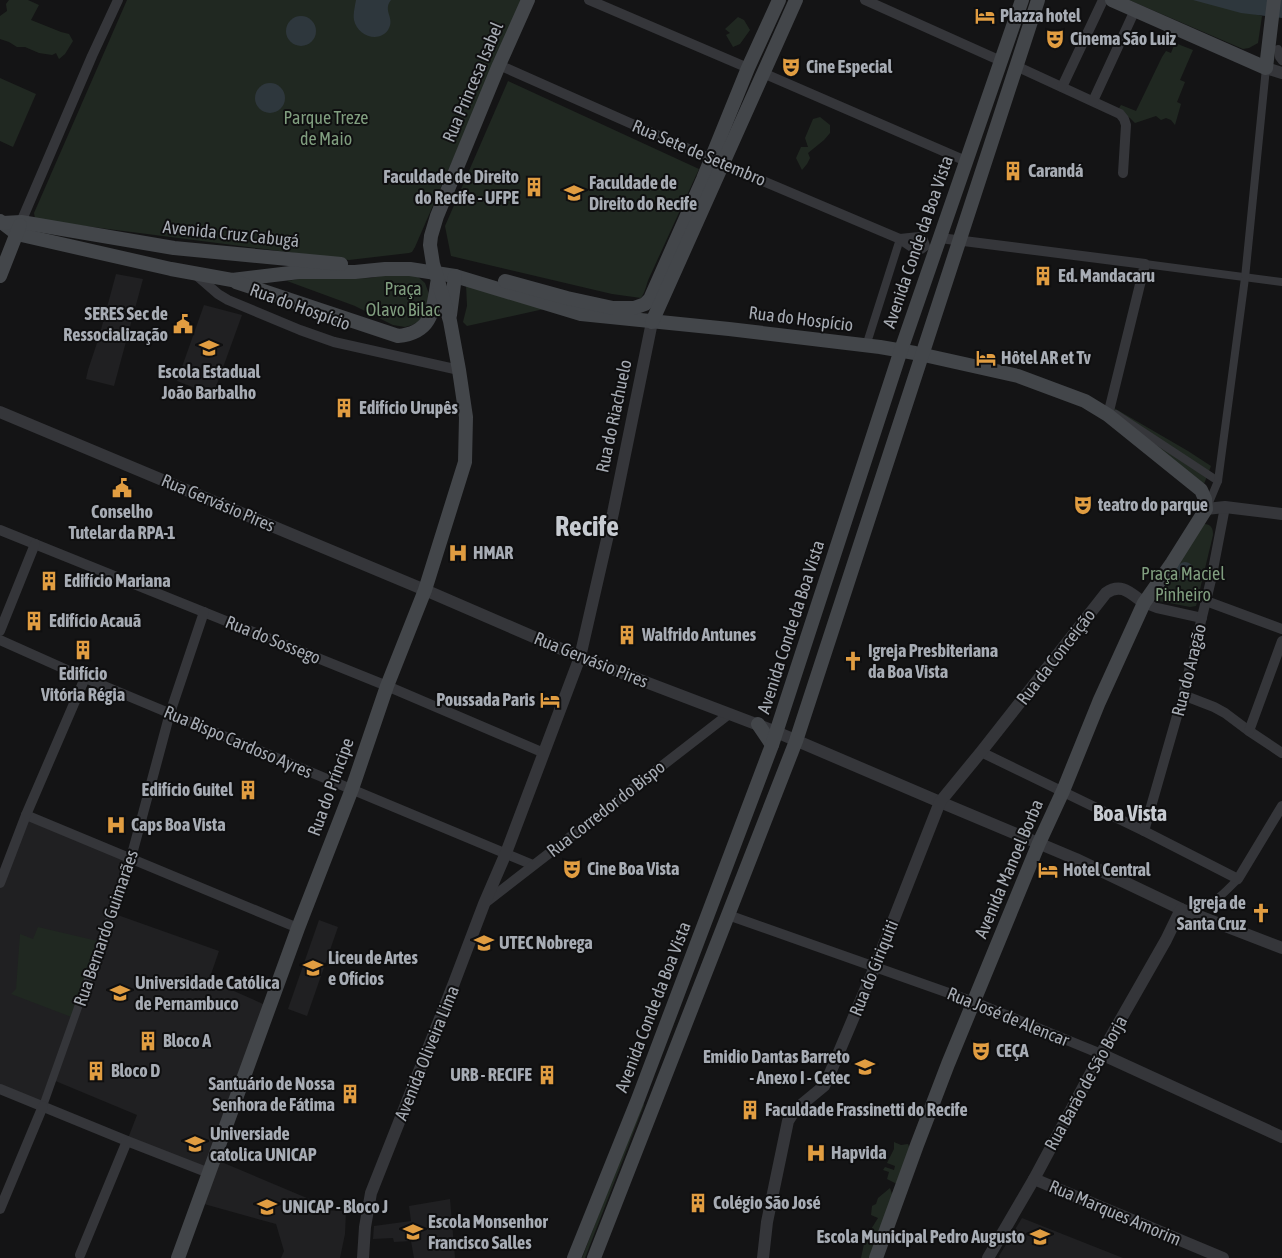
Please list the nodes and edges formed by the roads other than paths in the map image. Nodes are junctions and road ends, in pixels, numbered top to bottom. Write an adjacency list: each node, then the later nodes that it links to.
1 (118, 0): 28 (street)
2 (528, 0): 16 (main road, Rua Princesa Isabel)
3 (589, 0): 18 (street)
4 (779, 0): 18 (main road, Rua do Riachuelo)
5 (796, 0): 20 (main road, Rua do Riachuelo)
6 (865, 0): 14 (street)
7 (1022, 0): 14 (main road, Avenida Conde da Boa Vista)
8 (1038, 0): 17 (main road, Avenida Conde da Boa Vista)
9 (1103, 0): 22 (street)
10 (1112, 0): 12 (main road)
11 (1274, 0): 13 (main road)
12 (1135, 10): 19 (main road); 23 (street)
13 (1273, 48): 15 (street); 19 (main road)
14 (1001, 60): 25 (main road, Avenida Conde da Boa Vista)
15 (1282, 61)
16 (499, 65): 24 (street, Rua Sete de Setembro); 33 (main road, Rua Princesa Isabel)
17 (1016, 66): 22 (street); 31 (main road, Avenida Conde da Boa Vista)
18 (748, 68): 24 (main road, Rua do Riachuelo)
19 (1266, 68): 21 (street); 37 (street)
20 (763, 73): 24 (main road, Rua do Riachuelo); 25 (street)
21 (1282, 73)
22 (1062, 87): 23 (street)
23 (1093, 102): 26 (street)
24 (717, 161): 30 (street, Rua Sete de Setembro); 34 (main road, Rua do Riachuelo); 41 (main road, Rua do Riachuelo)
25 (966, 161): 29 (main road, Avenida Conde da Boa Vista)
26 (1123, 173)
27 (2, 222): 28 (main road, Avenida Cruz Cabugá)
28 (19, 228): 33 (main road, Avenida Cruz Cabugá); 35 (main road, Avenida Cruz Cabugá); 36 (main road)
29 (940, 238): 31 (street); 43 (main road, Avenida Conde da Boa Vista)
30 (900, 239): 42 (street)
31 (959, 240): 32 (street); 44 (main road, Avenida Conde da Boa Vista)
32 (1145, 264): 37 (street); 47 (street)
33 (435, 272): 34 (main road, Avenida Cruz Cabugá); 38 (main road, Avenida Cruz Cabugá); 38 (main road); 40 (main road)
34 (455, 272): 40 (main road); 41 (main road, Rua do Hospício)
35 (194, 274): 38 (main road, Avenida Cruz Cabugá); 45 (street, Rua do Hospício)
36 (0, 276)
37 (1245, 278): 39 (street); 48 (street)
38 (232, 280)
39 (1282, 282)
40 (450, 321): 45 (main road, Rua do Príncipe)
41 (652, 322): 42 (main road, Rua do Hospício); 63 (street, Rua do Riachuelo)
42 (866, 346): 43 (main road, Rua do Hospício)
43 (901, 350): 44 (main road, Rua do Hospício); 71 (main road, Avenida Conde da Boa Vista)
44 (922, 355): 47 (main road, Rua do Hospício); 72 (main road, Avenida Conde da Boa Vista)
45 (459, 370): 54 (main road, Rua do Príncipe)
46 (0, 412): 54 (street, Rua Gervásio Pires)
47 (1108, 412): 48 (street, Rua do Hospício); 50 (main road, Rua do Hospício)
48 (1218, 481): 50 (street)
49 (1225, 507): 50 (street); 51 (street); 55 (street, Rua do Aragão)
50 (1206, 509): 56 (main road, Avenida Manoel Borba)
51 (1282, 514)
52 (0, 530): 53 (street, Rua do Sossego)
53 (35, 544): 57 (street, Rua do Sossego); 60 (street)
54 (425, 590): 63 (street, Rua Gervásio Pires); 65 (main road, Rua do Príncipe)
55 (1206, 601): 58 (street, Rua do Aragão); 59 (street)
56 (1144, 603): 58 (street, Rua da Conceição); 74 (street, Rua da Conceição); 77 (main road, Avenida Manoel Borba)
57 (204, 612): 65 (street, Rua do Sossego); 67 (street, Rua Bernardo Guimarães)
58 (1202, 618): 66 (street, Rua do Aragão)
59 (1282, 629)
60 (0, 631)
61 (0, 640): 64 (street, Rua Bispo Cardoso Ayres)
62 (1282, 641): 70 (street)
63 (580, 657): 68 (street, Rua Gervásio Pires); 73 (street, Rua do Riachuelo)
64 (85, 678): 67 (street, Rua Bispo Cardoso Ayres); 80 (street)
65 (387, 686): 73 (street, Rua do Sossego); 76 (main road, Rua do Príncipe)
66 (1183, 695): 70 (street); 81 (street, Rua do Aragão)
67 (170, 713): 76 (street, Rua Bispo Cardoso Ayres); 84 (street, Rua Bernardo Guimarães)
68 (729, 714): 69 (street, Rua Gervásio Pires); 85 (street, Rua Corredor do Bispo)
69 (758, 724): 71 (main road)
70 (1248, 731): 75 (street)
71 (775, 739): 72 (street); 107 (main road, Avenida Conde da Boa Vista)
72 (796, 741): 78 (street); 90 (main road, Avenida Conde da Boa Vista)
73 (544, 752): 83 (street, Rua do Riachuelo)
74 (982, 752): 77 (street); 78 (street, Rua da Conceição)
75 (1282, 753)
76 (352, 789): 83 (street, Rua Bispo Cardoso Ayres); 91 (main road, Rua do Príncipe)
77 (1063, 791): 81 (street); 82 (main road, Avenida Manoel Borba)
78 (940, 802): 82 (street); 93 (street, Rua do Giriquiti)
79 (1282, 806): 86 (street)
80 (26, 815): 84 (street); 87 (street)
81 (1144, 831): 86 (street)
82 (1039, 843): 89 (street); 94 (main road, Avenida Manoel Borba)
83 (506, 853): 85 (street, Rua Bispo Cardoso Ayres); 88 (street, Avenida Oliveira Lima)
84 (131, 858): 91 (street); 97 (street, Rua Bernardo Guimarães)
85 (533, 865): 88 (street, Rua Corredor do Bispo)
86 (1238, 879): 89 (street)
87 (0, 883)
88 (484, 904): 106 (street, Avenida Oliveira Lima)
89 (1185, 910): 92 (street); 95 (street, Rua Barão de São Borja)
90 (728, 915): 93 (street, Rua José de Alencar); 108 (main road, Avenida Conde da Boa Vista)
91 (298, 928): 100 (main road, Rua do Príncipe)
92 (1282, 948)
93 (875, 966): 94 (street, Rua José de Alencar); 109 (street, Rua do Giriquiti)
94 (974, 1002): 95 (street, Rua José de Alencar); 110 (main road, Avenida Manoel Borba)
95 (1101, 1054): 98 (street, Rua José de Alencar); 101 (street, Rua Barão de São Borja)
96 (0, 1089): 97 (street)
97 (43, 1106): 99 (street); 102 (street, Rua Bernardo Guimarães)
98 (1282, 1137)
99 (127, 1141): 100 (street); 104 (street)
100 (209, 1173): 105 (main road, Rua do Príncipe)
101 (1034, 1179): 103 (street, Rua Barão de São Borja); 112 (street, Rua Marques Amorim)
102 (0, 1209)
103 (996, 1252): 111 (street, Rua Barão de São Borja)
104 (80, 1255)
105 (178, 1258)
106 (363, 1258)
107 (574, 1258)
108 (594, 1258)
109 (763, 1258)
110 (876, 1258)
111 (988, 1258)
112 (1223, 1258)

